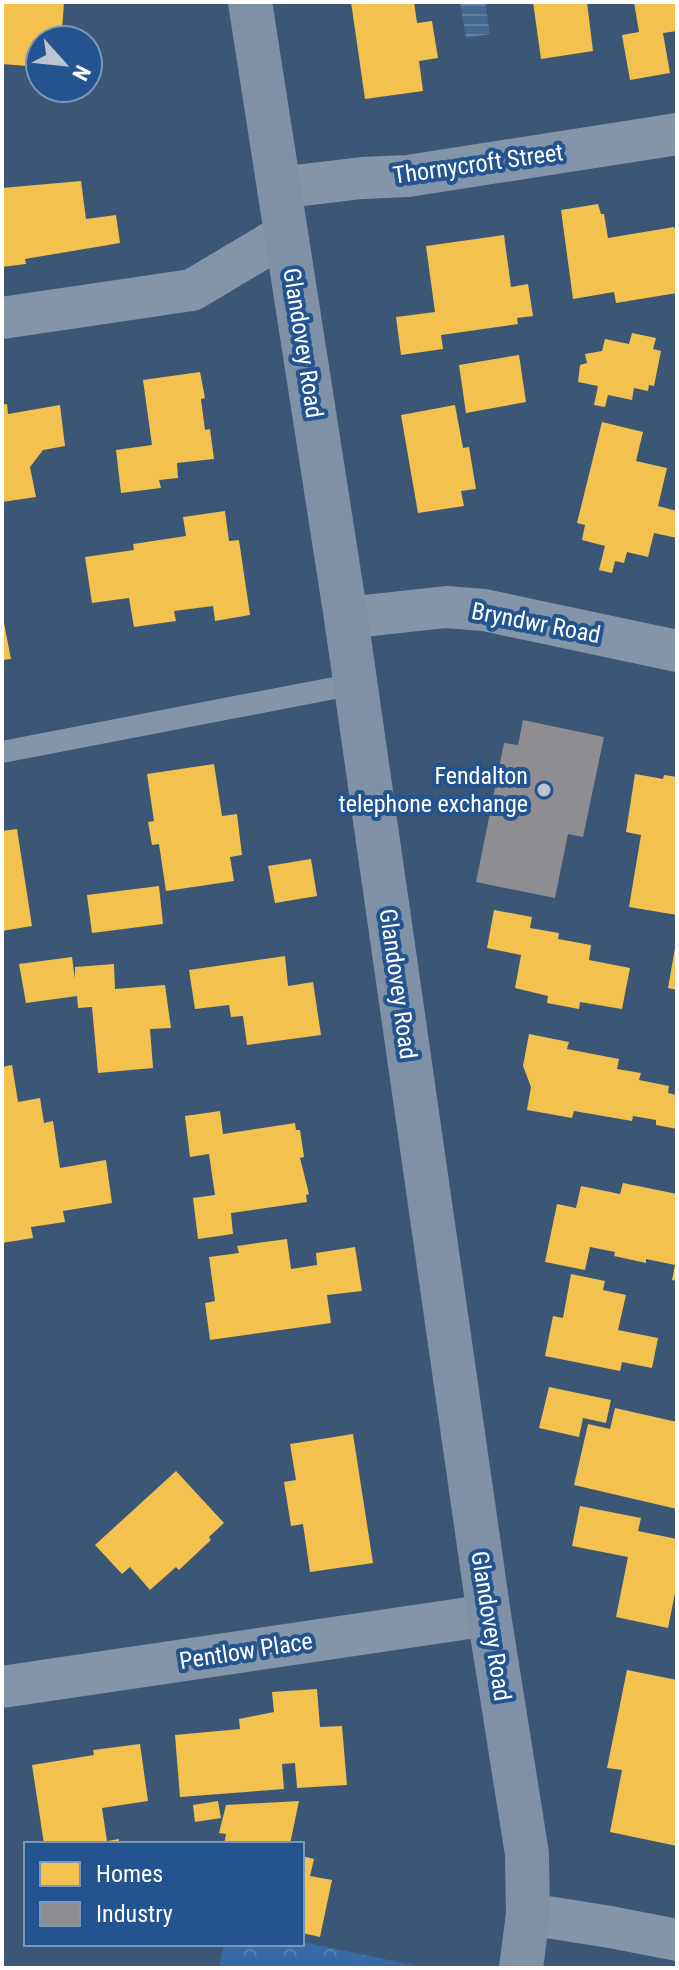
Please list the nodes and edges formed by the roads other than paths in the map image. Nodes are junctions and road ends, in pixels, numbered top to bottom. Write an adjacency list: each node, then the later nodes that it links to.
1 (250, 2): 3 (street, Glandovey Road)
2 (677, 134): 3 (street, Thornycroft Street)
3 (278, 188): 4 (street, Glandovey Road)
4 (286, 234): 5 (street); 6 (street, Glandovey Road)
5 (2, 318)
6 (346, 618): 7 (street, Bryndwr Road); 8 (street, Glandovey Road)
7 (677, 651)
8 (355, 684): 9 (lane); 10 (street, Glandovey Road)
9 (2, 752)
10 (489, 1615): 11 (street, Pentlow Place); 12 (street, Glandovey Road)
11 (2, 1687)
12 (528, 1914): 13 (street); 14 (street, Glandovey Road)
13 (677, 1940)
14 (521, 1968)

